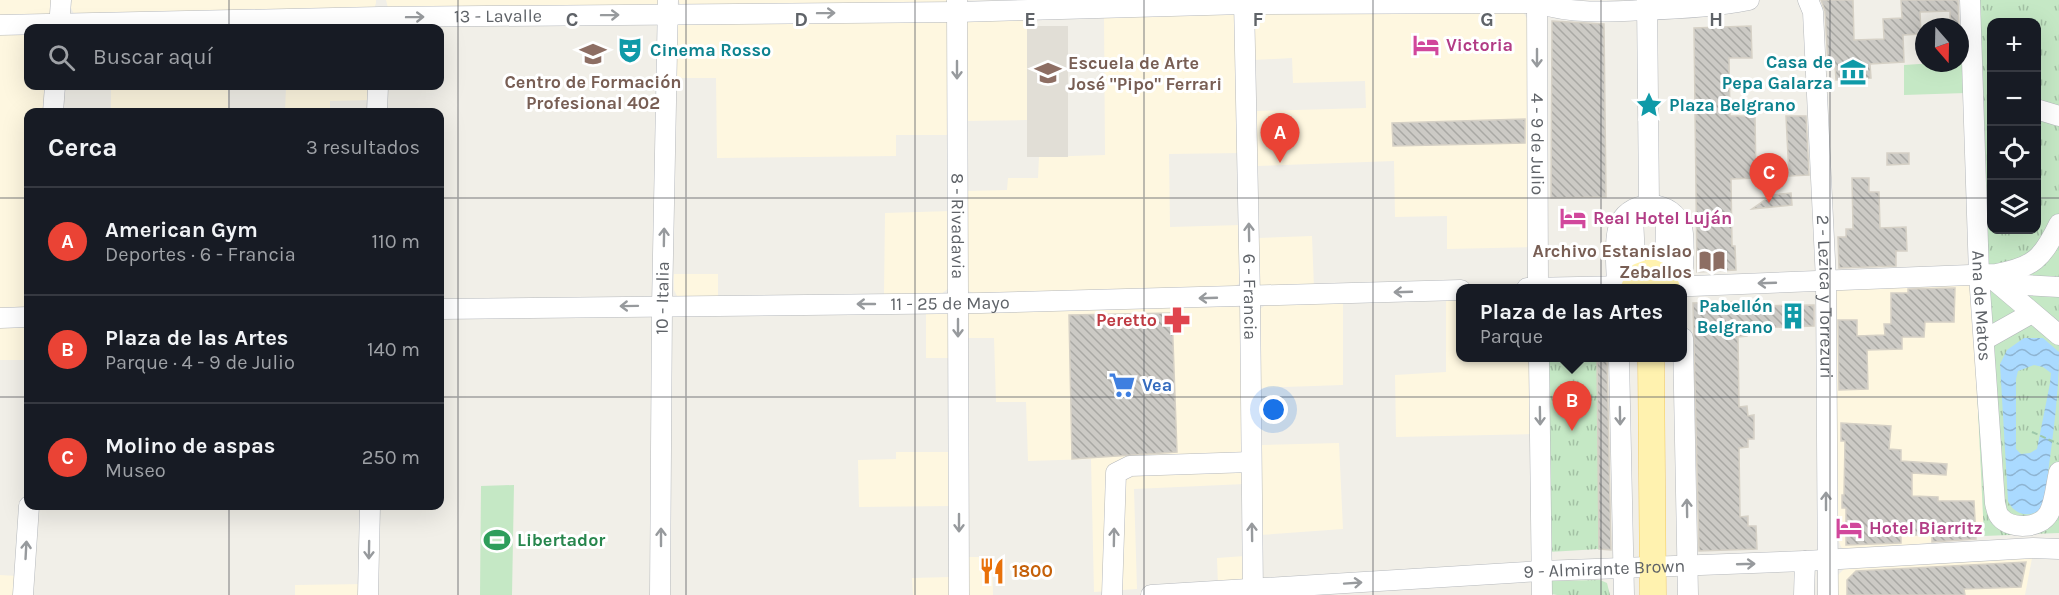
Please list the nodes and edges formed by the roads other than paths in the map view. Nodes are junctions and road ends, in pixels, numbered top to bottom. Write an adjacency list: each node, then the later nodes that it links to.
1 (61, 0): 12 (street)
2 (1749, 0): 7 (street, 13 - Lavalle)
3 (1808, 0): 27 (street, 2 - Lezica y Torrezuri)
4 (1970, 0): 23 (street, Ana de Matos)
5 (1244, 2): 6 (street, 13 - Lavalle); 8 (street, 13 - Lavalle); 36 (street, 6 - Francia, one-way to 5)
6 (1537, 2): 7 (street, 13 - Lavalle); 28 (street, 4 - 9 de Julio, one-way to 28)
7 (1647, 5): 24 (street)
8 (957, 6): 9 (street, 13 - Lavalle, one-way to 8); 37 (street, 8 - Rivadavia, one-way to 37)
9 (668, 7): 10 (street, 13 - Lavalle, one-way to 9); 38 (street, 10 - Italia, one-way to 9)
10 (564, 8): 11 (street, 13 - Lavalle, one-way to 10)
11 (379, 15): 13 (street, 13 - Lavalle)
12 (59, 24)
13 (139, 24)
14 (0, 25): 15 (street, 13 - Lavalle)
15 (24, 26)
16 (55, 90): 18 (street)
17 (378, 90): 19 (street)
18 (54, 108)
19 (377, 108)
20 (2041, 111): 21 (street)
21 (2059, 116)
22 (1987, 124): 23 (street)
23 (1974, 133): 26 (street, Ana de Matos)
24 (1649, 204): 29 (street); 32 (street)
25 (2059, 224): 26 (street)
26 (1986, 278): 27 (street); 34 (street); 40 (street); 44 (street, Ana de Matos)
27 (1826, 281): 33 (street, one-way to 33); 58 (street, 2 - Lezica y Torrezuri, one-way to 27)
28 (1538, 284)
29 (1628, 284)
30 (1630, 284): 31 (main road)
31 (1670, 284)
32 (1673, 284)
33 (1687, 286)
34 (2059, 287)
35 (1456, 290): 36 (street, 11 - 25 de Mayo, one-way to 36)
36 (1250, 297): 37 (street, 11 - 25 de Mayo, one-way to 37); 49 (street, 6 - Francia)
37 (958, 303): 38 (street, 11 - 25 de Mayo, one-way to 38); 64 (street, 8 - Rivadavia, one-way to 64)
38 (662, 306): 39 (street, 11 - 25 de Mayo, one-way to 39); 63 (street, 10 - Italia, one-way to 38)
39 (444, 309)
40 (2032, 313): 43 (street); 44 (street)
41 (24, 317): 42 (street)
42 (0, 318)
43 (2059, 335)
44 (1984, 340): 50 (street, Ana de Matos)
45 (1539, 362): 57 (street, one-way to 57)
46 (1619, 362): 56 (street, one-way to 56)
47 (1651, 362): 55 (main road)
48 (1684, 362): 54 (street, one-way to 48)
49 (1251, 462): 60 (street, 6 - Francia, one-way to 49); 65 (street, one-way to 49)
50 (2059, 472)
51 (28, 510): 61 (street, one-way to 51)
52 (370, 510): 62 (street, one-way to 62)
53 (2059, 549): 58 (street)
54 (1688, 566): 55 (street, 9 - Almirante Brown); 59 (street, 9 - Almirante Brown, one-way to 59); 70 (street)
55 (1653, 568): 56 (street, 9 - Almirante Brown); 69 (main road)
56 (1623, 569): 57 (street, 9 - Almirante Brown); 68 (street)
57 (1542, 571): 60 (street, 9 - Almirante Brown, one-way to 57); 67 (street)
58 (1827, 577): 59 (street, 9 - Almirante Brown)
59 (1805, 579)
60 (1253, 593): 66 (street, 9 - Almirante Brown)
61 (23, 595)
62 (368, 595)
63 (660, 595)
64 (959, 595)
65 (1112, 595)
66 (1151, 595)
67 (1542, 595)
68 (1624, 595)
69 (1653, 595)
70 (1688, 595)

